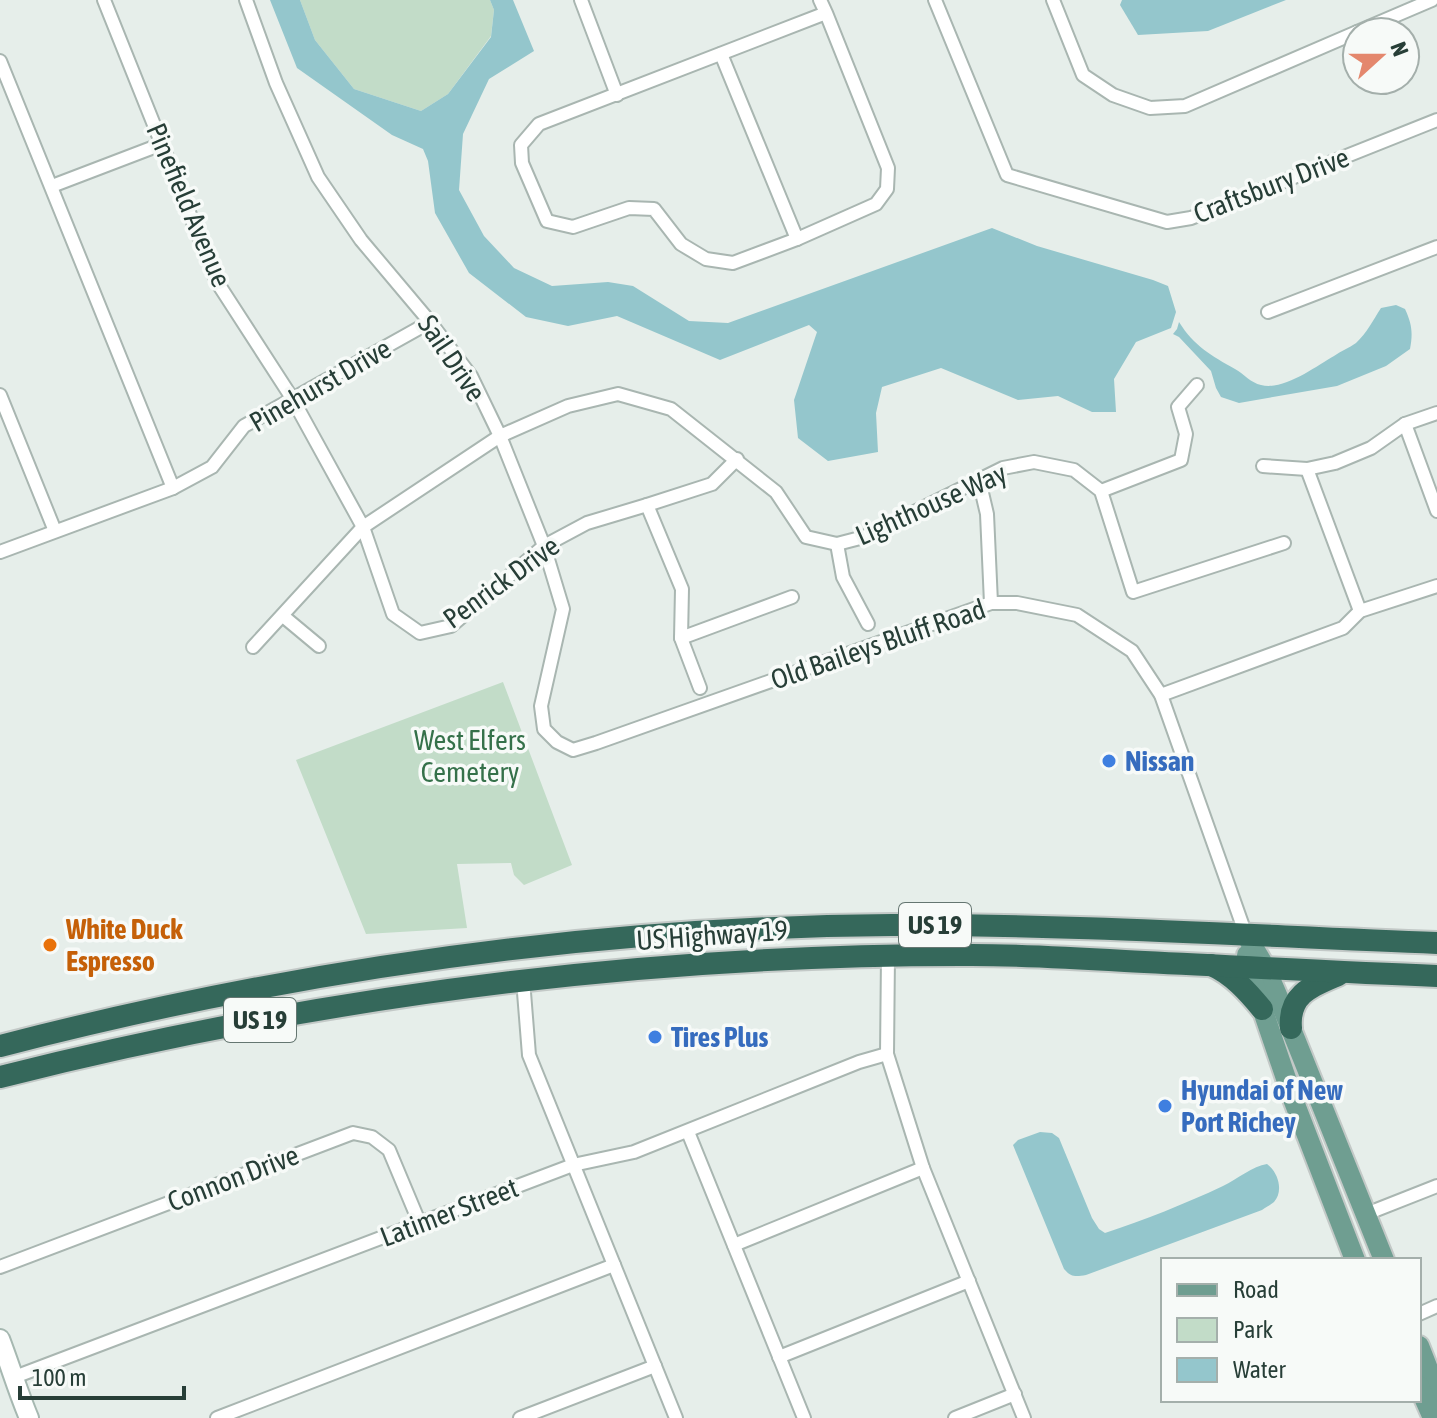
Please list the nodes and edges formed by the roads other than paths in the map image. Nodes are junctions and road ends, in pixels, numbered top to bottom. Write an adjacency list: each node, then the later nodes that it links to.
1 (104, 0): 15 (street, Pinefield Avenue)
2 (246, 0): 20 (street, Sail Drive)
3 (581, 0): 13 (street)
4 (820, 0): 8 (street)
5 (935, 0): 14 (street, Craftsbury Drive)
6 (1053, 0): 10 (street)
7 (1432, 0): 9 (street)
8 (826, 13): 11 (street); 17 (street)
9 (1394, 16)
10 (1341, 39)
11 (721, 54): 13 (street); 17 (street)
12 (0, 61): 16 (street)
13 (617, 95): 17 (street)
14 (1437, 120)
15 (162, 144): 16 (street); 23 (street, Pinefield Avenue)
16 (52, 186): 31 (street)
17 (797, 239)
18 (1437, 247): 19 (street)
19 (1268, 312)
20 (430, 322): 23 (street, Pinehurst Drive); 26 (street, Sail Drive)
21 (1197, 385): 32 (street)
22 (0, 395): 36 (street)
23 (292, 398): 31 (street, Pinehurst Drive); 35 (street, Pinefield Avenue)
24 (1437, 413): 25 (street)
25 (1405, 424): 29 (street); 34 (street)
26 (500, 436): 27 (street, Lighthouse Way); 35 (street, Lighthouse Way); 39 (street, Sail Drive)
27 (737, 459): 33 (street, Penrick Drive); 38 (street, Lighthouse Way)
28 (1263, 466): 29 (street)
29 (1307, 469): 44 (street)
30 (979, 480): 32 (street, Lighthouse Way); 38 (street, Lighthouse Way); 43 (street)
31 (173, 488): 36 (street, Pinehurst Drive)
32 (1101, 491): 37 (street)
33 (647, 505): 39 (street, Penrick Drive); 47 (street)
34 (1437, 511)
35 (363, 527): 39 (street, Penrick Drive); 45 (street, Lighthouse Way)
36 (55, 531): 40 (street, Pinehurst Drive)
37 (1284, 543)
38 (837, 544): 46 (street)
39 (544, 546): 52 (street, Sail Drive)
40 (0, 552)
41 (1437, 586): 44 (street)
42 (792, 597): 47 (street)
43 (991, 603): 51 (street, Old Baileys Bluff Road); 52 (street, Old Baileys Bluff Road)
44 (1360, 611): 51 (street)
45 (283, 616): 48 (street); 49 (street, Lighthouse Way)
46 (868, 624)
47 (681, 638): 50 (street)
48 (319, 646)
49 (253, 647)
50 (700, 688)
51 (1161, 695): 54 (street, Old Baileys Bluff Road)
52 (557, 742)
53 (679, 934): 54 (highway, US Highway 19 / US 19); 56 (highway, US Highway 19 / US 19); 62 (highway)
54 (1246, 935): 55 (highway, US Highway 19 / US 19); 59 (main road)
55 (1437, 943)
56 (515, 949): 63 (highway); 66 (highway, US Highway 19 / US 19)
57 (888, 956): 58 (highway, US Highway 19 / US 19); 62 (highway, US Highway 19 / US 19); 67 (street)
58 (1209, 964): 59 (highway, US Highway 19 / US 19); 64 (highway)
59 (1256, 967): 60 (highway, US Highway 19 / US 19); 64 (main road); 65 (main road)
60 (1345, 972): 61 (highway, US Highway 19 / US 19); 65 (highway)
61 (1437, 976)
62 (523, 980): 63 (highway, US Highway 19 / US 19); 70 (street)
63 (335, 1006): 68 (highway, US Highway 19 / US 19)
64 (1262, 1009): 75 (main road)
65 (1291, 1028): 73 (main road)
66 (0, 1046)
67 (887, 1054): 69 (street, Latimer Street); 71 (street)
68 (0, 1077)
69 (688, 1132): 70 (street, Latimer Street); 76 (street)
70 (573, 1165): 74 (street, Latimer Street); 80 (street)
71 (923, 1168): 76 (street); 82 (street)
72 (1437, 1186): 73 (street)
73 (1366, 1214): 79 (main road)
74 (420, 1224): 81 (street, Connon Drive); 88 (street, Latimer Street)
75 (1343, 1232): 77 (main road); 78 (main road)
76 (734, 1245): 85 (street)
77 (1354, 1258)
78 (1369, 1258)
79 (1383, 1258)
80 (614, 1265): 87 (street); 93 (street)
81 (0, 1267)
82 (969, 1281): 85 (street); 91 (street)
83 (0, 1339): 88 (street)
84 (1421, 1351): 90 (main road)
85 (779, 1357): 96 (street)
86 (0, 1358): 88 (street)
87 (655, 1366): 94 (street); 95 (street)
88 (12, 1378): 92 (street)
89 (1421, 1391): 99 (main road)
90 (1437, 1392)
91 (1015, 1394): 97 (street); 98 (street)
92 (29, 1418)
93 (217, 1418)
94 (520, 1418)
95 (676, 1418)
96 (804, 1418)
97 (955, 1418)
98 (1024, 1418)
99 (1433, 1418)

